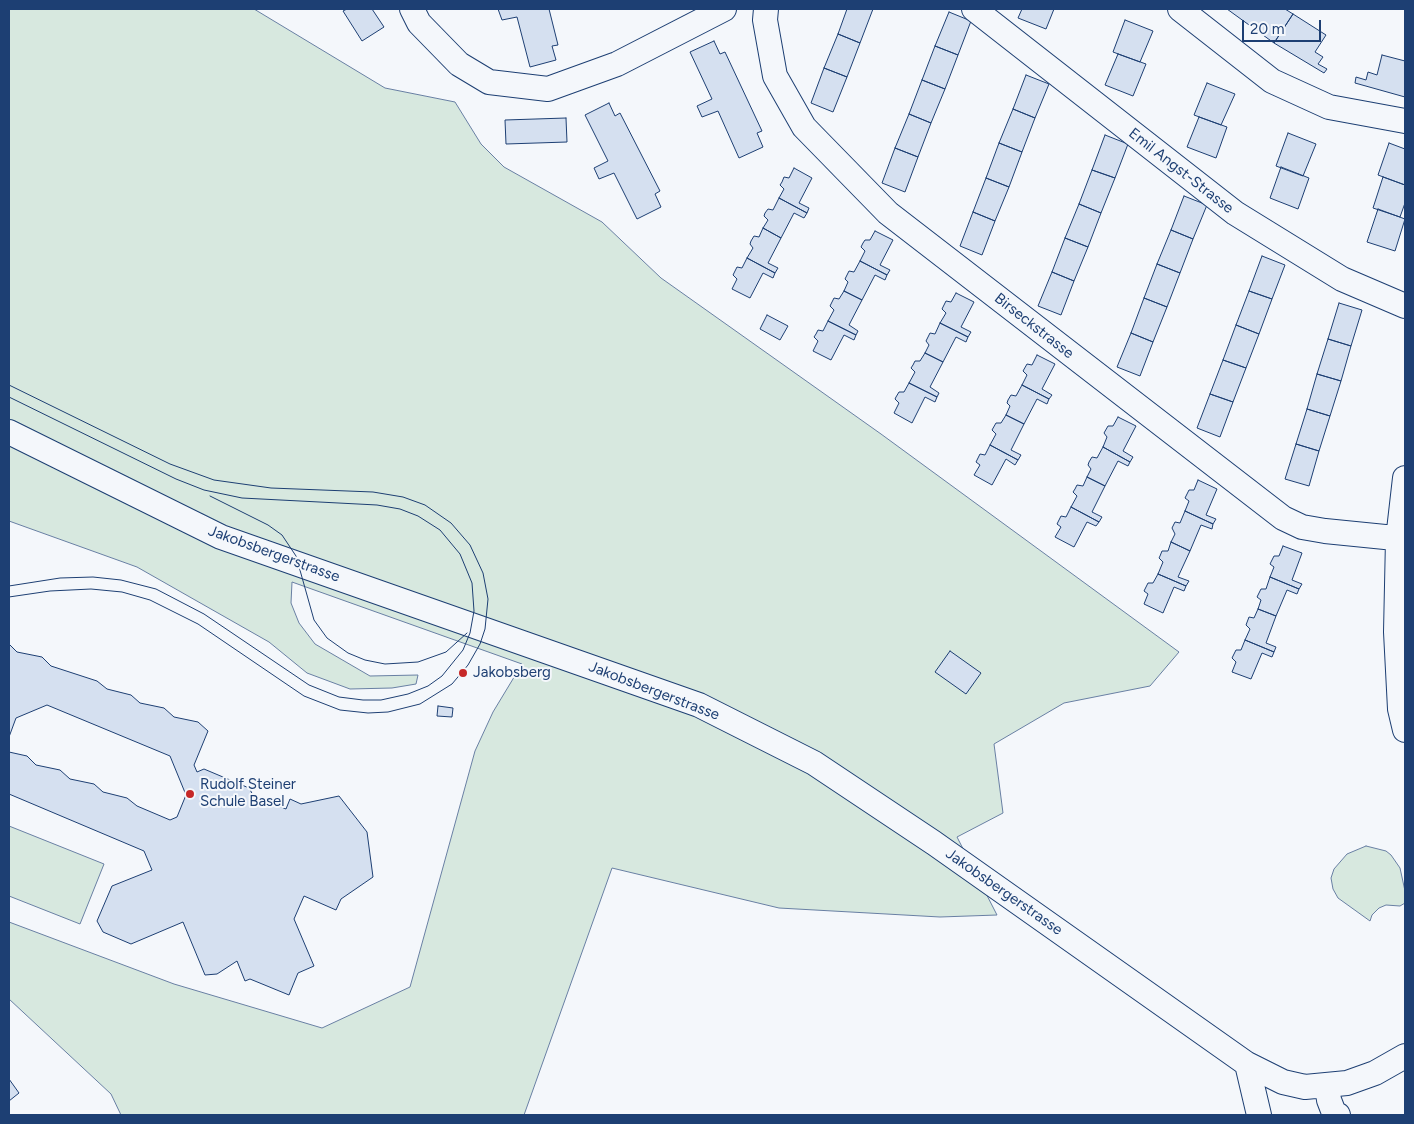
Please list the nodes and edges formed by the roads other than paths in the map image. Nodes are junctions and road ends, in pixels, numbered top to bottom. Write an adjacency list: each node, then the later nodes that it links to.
1 (412, 9): 2 (street)
2 (724, 9)
3 (766, 9): 10 (street, Birseckstrasse)
4 (974, 9): 7 (street, Emil Angst-Strasse)
5 (1180, 9): 6 (street)
6 (1405, 121)
7 (1405, 306)
8 (9, 432): 13 (street, Jakobsbergerstrasse)
9 (1405, 478): 10 (street)
10 (1401, 539): 11 (street)
11 (1405, 730)
12 (1405, 1056): 14 (street, Jakobsbergerstrasse)
13 (1248, 1064): 14 (street, Jakobsbergerstrasse); 15 (street)
14 (1326, 1086): 16 (street)
15 (1259, 1115)
16 (1338, 1115)

